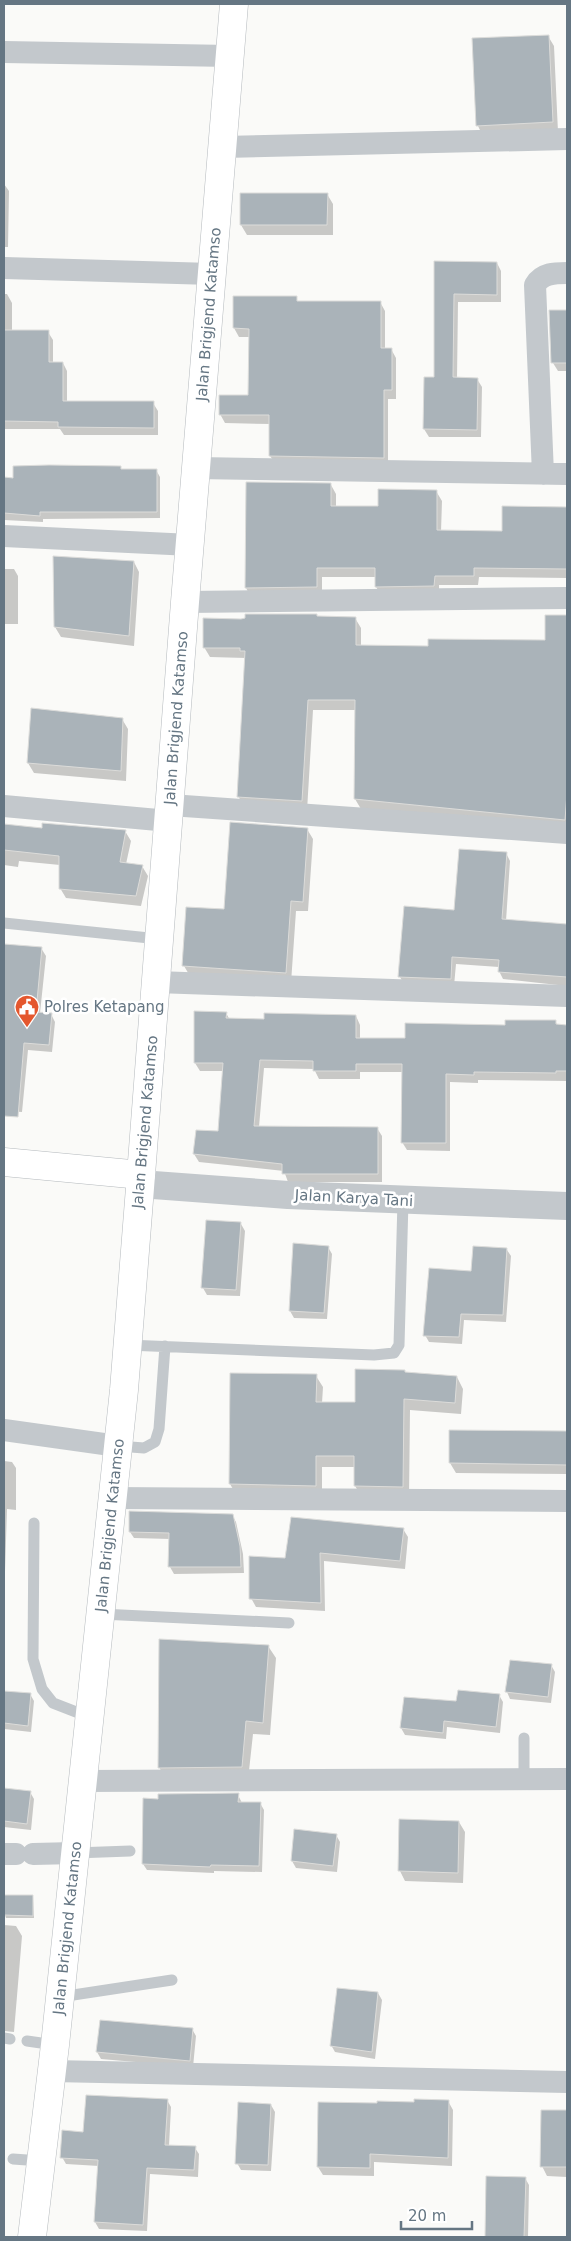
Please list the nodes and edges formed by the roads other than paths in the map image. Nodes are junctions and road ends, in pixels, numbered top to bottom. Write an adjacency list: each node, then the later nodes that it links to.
1 (234, 4): 3 (main road, Jalan Brigjend Katamso)
2 (4, 52): 3 (street)
3 (230, 56): 5 (main road, Jalan Brigjend Katamso)
4 (567, 139): 5 (street)
5 (223, 147): 8 (main road, Jalan Brigjend Katamso)
6 (4, 268): 8 (street)
7 (567, 273): 10 (street)
8 (212, 274): 9 (main road, Jalan Brigjend Katamso)
9 (197, 468): 10 (street); 13 (main road, Jalan Brigjend Katamso)
10 (543, 474): 11 (street)
11 (567, 474)
12 (4, 536): 13 (street)
13 (191, 545): 15 (main road, Jalan Brigjend Katamso)
14 (567, 598): 15 (street)
15 (185, 602): 17 (main road, Jalan Brigjend Katamso)
16 (4, 806): 17 (street)
17 (170, 813): 18 (street); 20 (main road, Jalan Brigjend Katamso)
18 (567, 832)
19 (4, 923): 20 (lane)
20 (160, 939): 21 (main road, Jalan Brigjend Katamso)
21 (156, 982): 22 (street); 24 (main road, Jalan Brigjend Katamso)
22 (567, 996)
23 (4, 1162): 24 (main road)
24 (140, 1180): 25 (street, Jalan Karya Tani); 27 (main road, Jalan Brigjend Katamso)
25 (403, 1200): 26 (street, Jalan Karya Tani); 28 (lane)
26 (567, 1206)
27 (127, 1345): 28 (lane); 30 (main road, Jalan Brigjend Katamso)
28 (166, 1346): 30 (lane)
29 (4, 1430): 30 (street)
30 (118, 1446): 31 (main road, Jalan Brigjend Katamso)
31 (112, 1498): 32 (street); 34 (main road, Jalan Brigjend Katamso)
32 (567, 1501)
33 (34, 1524): 36 (lane)
34 (101, 1614): 35 (lane); 36 (main road, Jalan Brigjend Katamso)
35 (289, 1623)
36 (89, 1717): 40 (main road, Jalan Brigjend Katamso)
37 (524, 1738): 38 (lane)
38 (524, 1779): 39 (street); 40 (street)
39 (567, 1779)
40 (83, 1781): 42 (main road, Jalan Brigjend Katamso)
41 (130, 1851): 42 (lane)
42 (75, 1853): 43 (street); 45 (main road, Jalan Brigjend Katamso)
43 (18, 1854)
44 (172, 1980): 45 (lane)
45 (60, 1997): 47 (main road, Jalan Brigjend Katamso)
46 (27, 2041): 47 (lane)
47 (54, 2058): 48 (street); 50 (main road, Jalan Brigjend Katamso)
48 (567, 2082)
49 (13, 2159): 50 (lane)
50 (41, 2161): 51 (main road, Jalan Brigjend Katamso)
51 (32, 2237)

